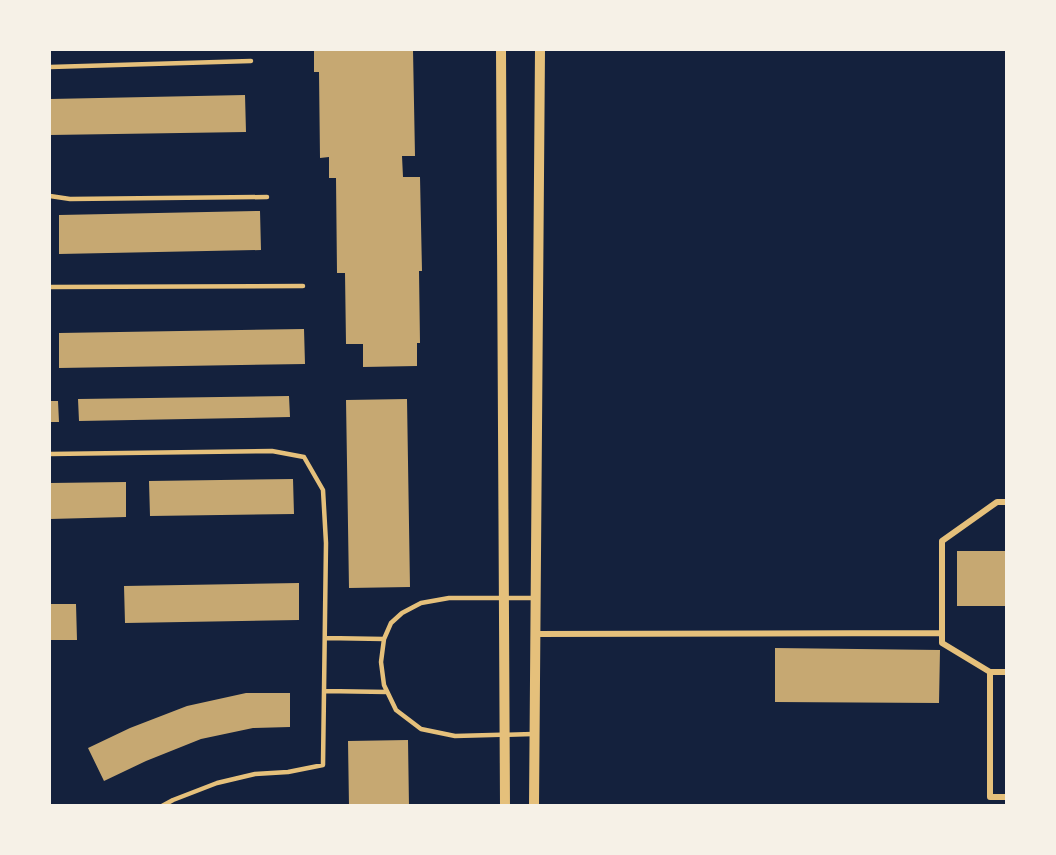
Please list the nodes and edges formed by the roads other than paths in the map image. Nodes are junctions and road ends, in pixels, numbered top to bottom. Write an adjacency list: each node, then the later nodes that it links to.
1 (501, 50): 11 (street)
2 (540, 50): 12 (street)
3 (251, 61): 4 (lane)
4 (50, 67)
5 (50, 196): 6 (lane)
6 (267, 197)
7 (50, 286): 8 (lane)
8 (303, 286)
9 (50, 454): 15 (lane)
10 (1006, 502): 13 (street)
11 (504, 598): 12 (lane); 16 (lane); 22 (street)
12 (535, 598): 14 (street)
13 (942, 633): 14 (street); 17 (street)
14 (535, 634): 21 (street)
15 (325, 638): 16 (lane); 19 (lane)
16 (384, 639): 20 (lane)
17 (990, 672): 18 (street); 23 (street)
18 (1006, 672)
19 (324, 691): 20 (lane); 24 (lane)
20 (387, 692): 22 (lane)
21 (534, 734): 22 (lane); 26 (street)
22 (504, 735): 25 (street)
23 (1006, 797)
24 (162, 806)
25 (505, 806)
26 (534, 806)

